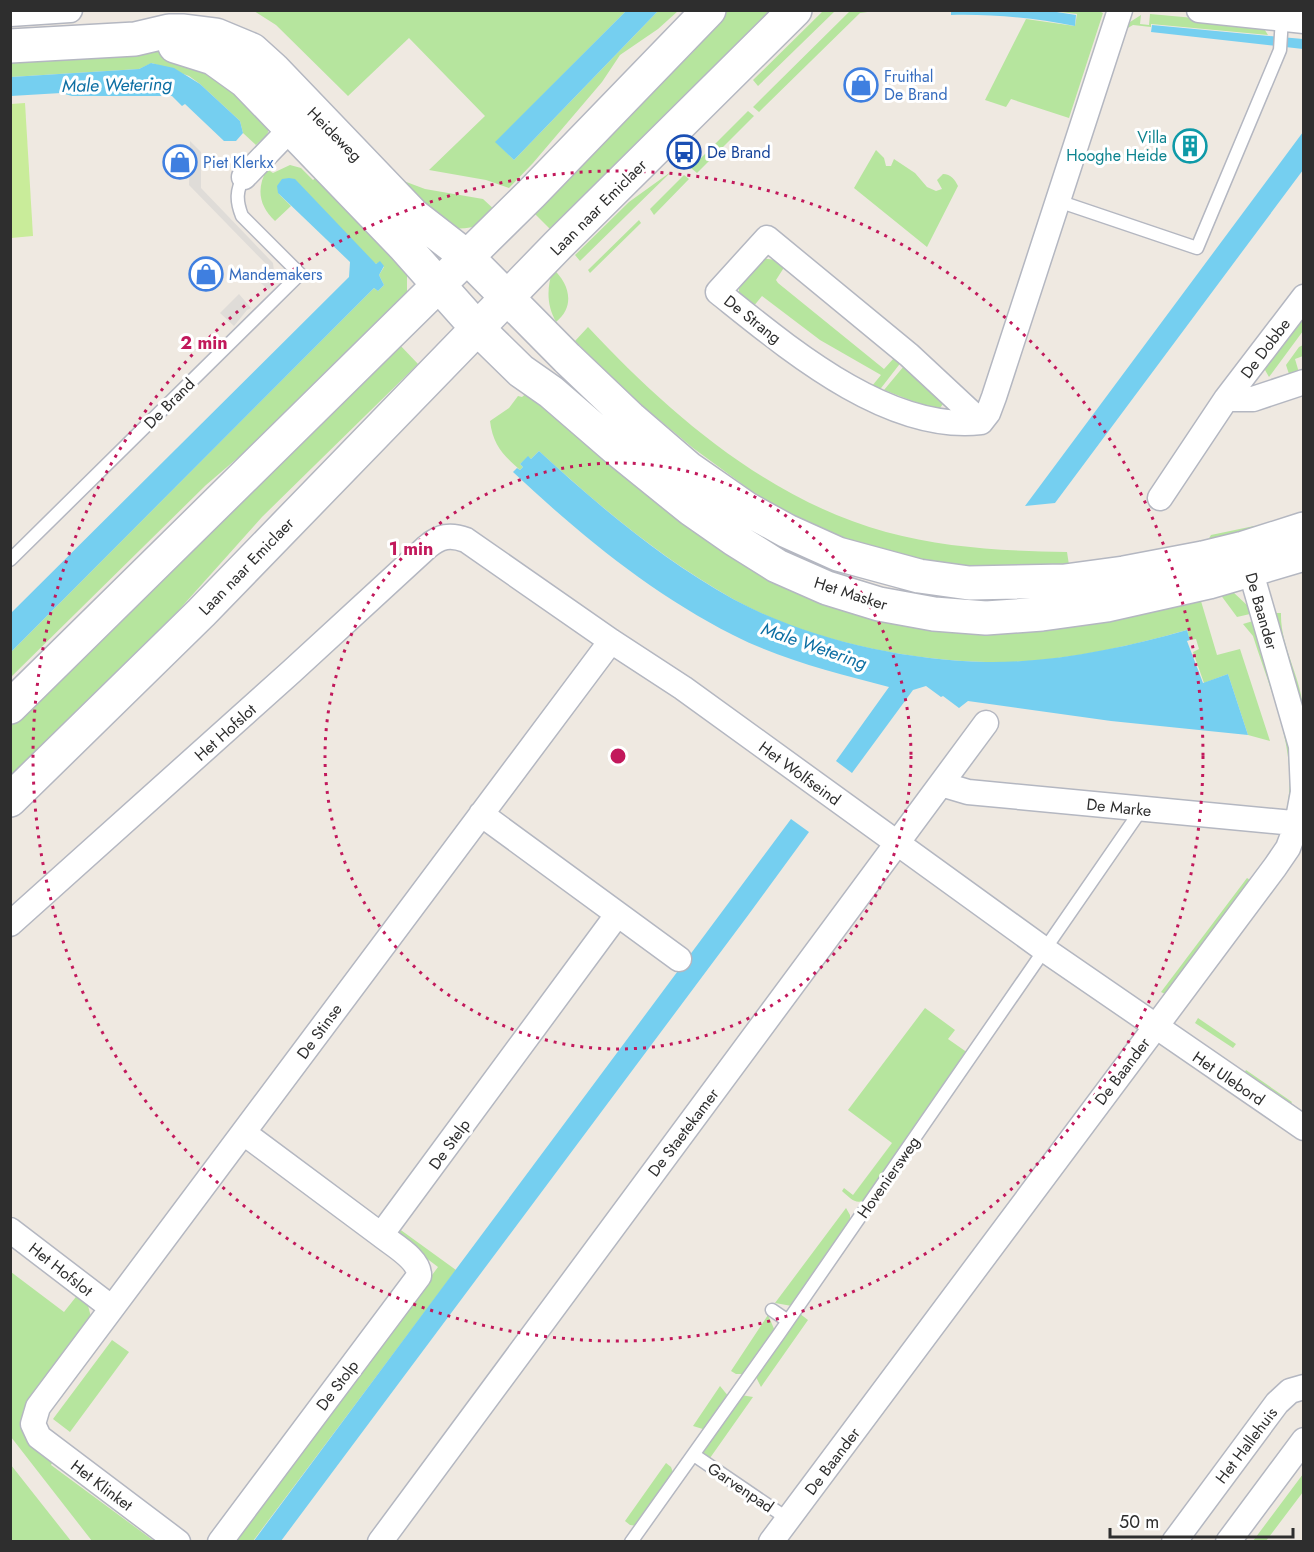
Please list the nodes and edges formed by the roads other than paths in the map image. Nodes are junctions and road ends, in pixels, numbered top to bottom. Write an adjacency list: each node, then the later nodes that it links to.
1 (69, 10): 7 (street)
2 (709, 10): 13 (street)
3 (795, 10): 16 (street, Laan naar Emiclaer)
4 (1120, 10): 12 (street)
5 (1199, 10): 6 (street)
6 (1245, 13): 8 (street)
7 (10, 14)
8 (1293, 20): 12 (lane)
9 (10, 46): 10 (street, Heideweg)
10 (300, 119): 11 (street, De Brand); 13 (street, Heideweg); 14 (street, Heideweg)
11 (244, 177): 25 (lane, De Brand)
12 (1058, 201): 20 (street)
13 (467, 257): 14 (street); 16 (street, Heideweg)
14 (438, 285): 17 (street); 28 (street)
15 (1304, 297): 19 (street, De Dobbe)
16 (508, 298): 17 (street, Laan naar Emiclaer); 26 (street, Het Masker)
17 (477, 328): 26 (street, Het Masker); 31 (street, Laan naar Emiclaer)
18 (1304, 382): 19 (street, De Dobbe)
19 (1226, 399): 21 (street, De Dobbe)
20 (981, 422): 20 (street, De Strang)
21 (1160, 498)
22 (1304, 529): 26 (street, Het Masker)
23 (438, 538): 27 (street, Het Wolfseind); 37 (street, Het Hofslot)
24 (1304, 554): 26 (street, Het Masker)
25 (10, 560)
26 (1247, 560): 34 (street, De Baander)
27 (611, 641): 33 (street, De Stinse); 35 (street, Het Wolfseind)
28 (10, 707)
29 (986, 723): 30 (street, De Staetekamer)
30 (941, 784): 32 (street, De Marke); 35 (street, De Staetekamer)
31 (10, 800)
32 (1142, 810): 34 (street, De Marke); 38 (lane, Hoveniersweg)
33 (481, 814): 36 (street); 42 (street, De Stinse)
34 (1300, 824): 40 (street, De Baander)
35 (898, 842): 38 (street, Het Wolfseind); 55 (street, De Staetekamer)
36 (617, 915): 39 (street); 44 (street, De Stelp)
37 (10, 924)
38 (1046, 950): 40 (street, Het Wolfseind); 47 (lane, Hoveniersweg)
39 (679, 959)
40 (1155, 1027): 41 (street, Het Ulebord); 52 (street, De Baander)
41 (1304, 1128)
42 (244, 1133): 44 (street); 45 (street, De Stinse)
43 (10, 1230): 45 (street, Het Hofslot)
44 (381, 1235): 54 (street, De Stolp)
45 (112, 1308): 49 (street, De Stinse)
46 (772, 1310): 47 (lane)
47 (788, 1321): 51 (lane, Hoveniersweg)
48 (1304, 1387): 58 (street, Het Hallehuis)
49 (33, 1424): 53 (street, Het Klinket)
50 (1304, 1440): 59 (street)
51 (694, 1455): 52 (lane, Garvenpad); 56 (lane, Hoveniersweg)
52 (788, 1519): 57 (street, De Baander)
53 (178, 1542)
54 (220, 1542)
55 (380, 1542)
56 (631, 1542)
57 (771, 1542)
58 (1174, 1542)
59 (1228, 1542)

